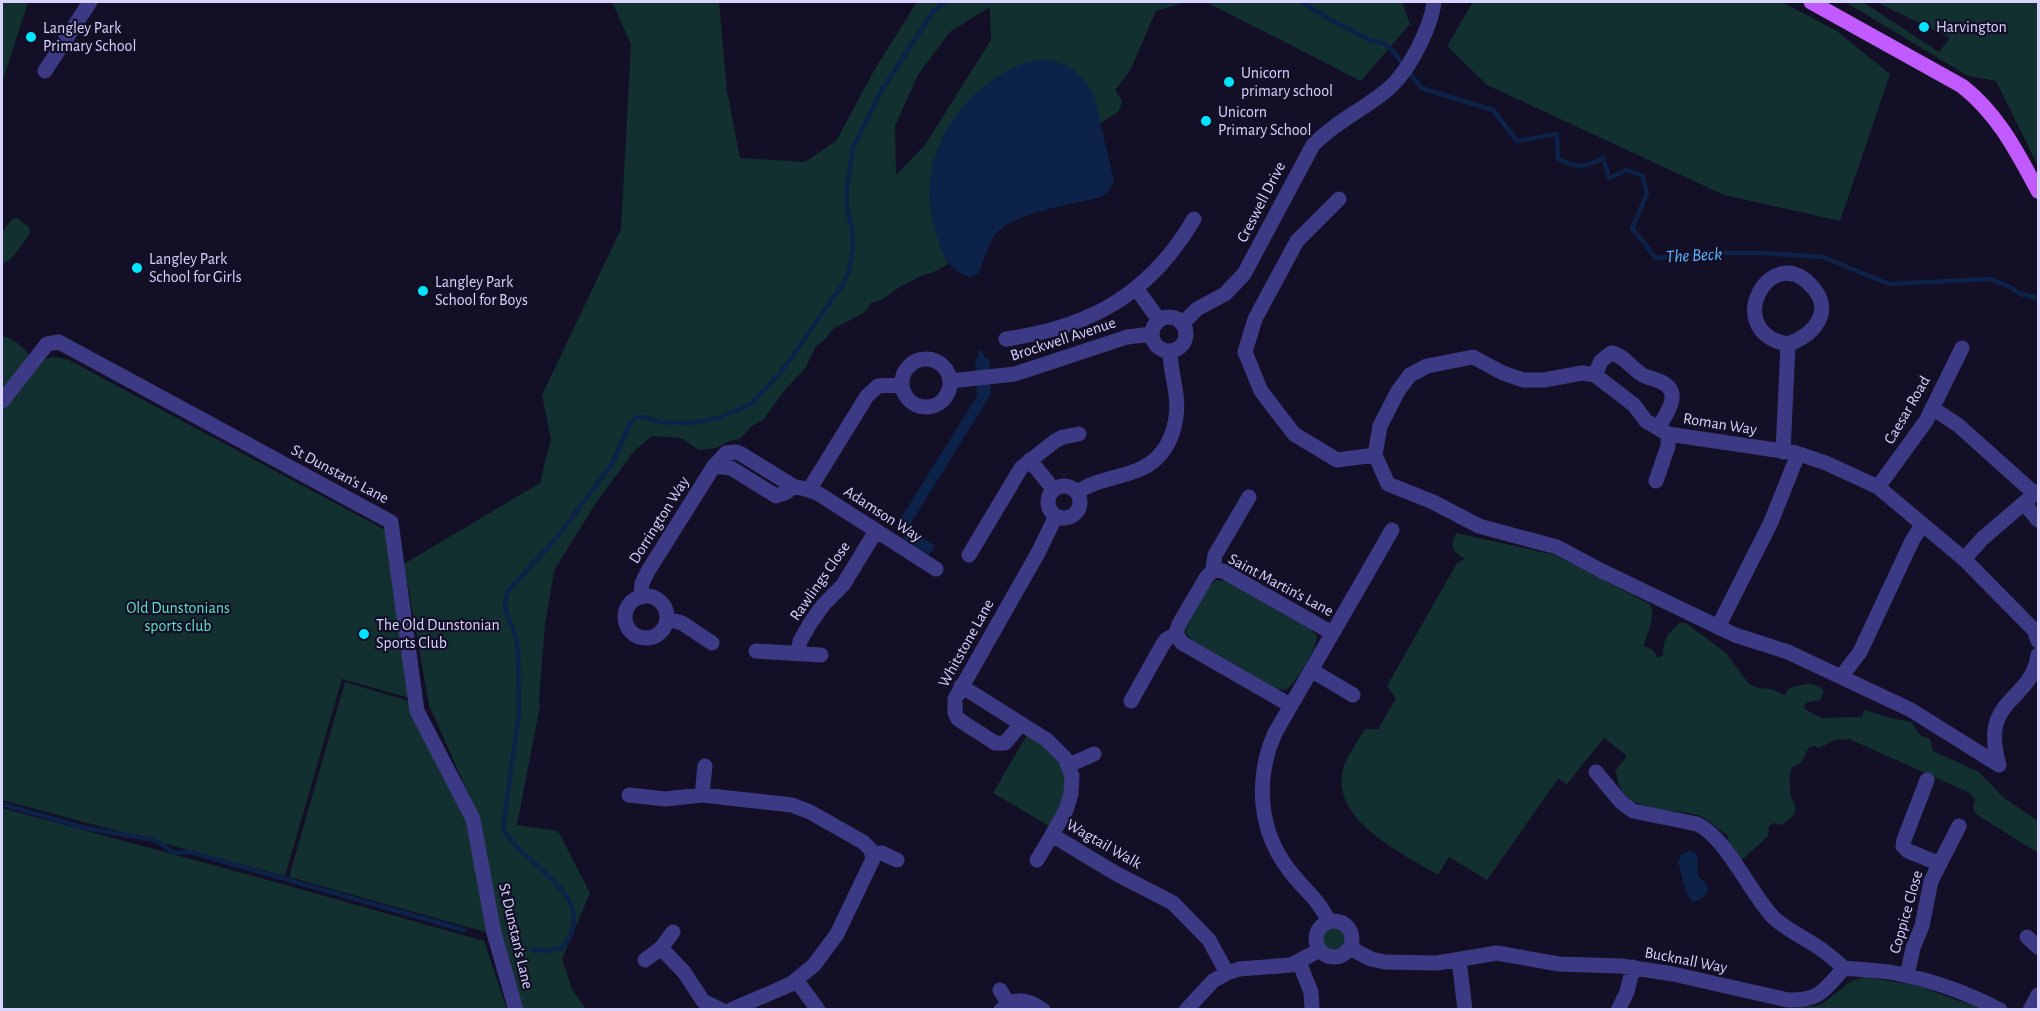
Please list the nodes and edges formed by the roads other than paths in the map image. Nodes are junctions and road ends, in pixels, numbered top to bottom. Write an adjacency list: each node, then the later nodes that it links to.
1 (90, 2): 4 (street)
2 (1434, 2): 10 (street, Creswell Drive)
3 (1811, 2): 5 (main road)
4 (45, 71)
5 (2038, 191)
6 (1339, 199): 24 (street)
7 (1194, 219): 8 (street)
8 (1136, 288): 9 (street); 12 (street)
9 (1159, 320): 10 (street); 11 (street)
10 (1182, 324): 15 (street)
11 (1152, 334): 15 (street); 17 (street, Brockwell Avenue)
12 (1006, 339)
13 (1788, 344): 13 (street); 23 (street)
14 (1962, 348): 20 (street, Caesar Road)
15 (1170, 351): 30 (street)
16 (1595, 375): 21 (street, Roman Way); 21 (street); 24 (street)
17 (950, 381): 18 (street); 18 (street)
18 (902, 384): 28 (street)
19 (2, 401): 88 (street, St Dunstan's Lane)
20 (1932, 408): 27 (street, Caesar Road); 31 (street)
21 (1663, 431): 23 (street, Roman Way); 26 (street)
22 (1078, 434): 25 (street)
23 (1790, 453): 27 (street, Roman Way); 44 (street)
24 (1376, 455): 44 (street)
25 (1030, 460): 29 (street); 38 (street)
26 (1656, 481)
27 (1878, 487): 35 (street, Roman Way)
28 (810, 489): 37 (street, Adamson Way); 42 (street, Dorrington Way)
29 (1053, 489): 30 (street); 33 (street)
30 (1077, 492): 33 (street)
31 (2032, 496): 34 (street); 39 (street)
32 (1249, 497): 41 (street, Saint Martin's Lane)
33 (1056, 516): 55 (street, Whitstone Lane)
34 (2038, 520)
35 (1922, 525): 39 (street, Roman Way); 54 (street)
36 (1392, 530): 45 (street, Saint Martin's Lane)
37 (876, 531): 40 (street, Adamson Way); 50 (street, Rawlings Close)
38 (969, 555)
39 (1964, 559): 47 (street, Roman Way)
40 (936, 569)
41 (1214, 570): 45 (street, Saint Martin's Lane); 46 (street, Saint Martin's Lane)
42 (640, 597): 43 (street); 43 (street, Dorrington Way)
43 (666, 619): 48 (street)
44 (1718, 627): 54 (street)
45 (1332, 633): 53 (street, Saint Martin's Lane)
46 (1176, 634): 57 (street, Saint Martin's Lane); 58 (street)
47 (2038, 640)
48 (712, 643)
49 (756, 651): 50 (street)
50 (798, 654): 51 (street)
51 (821, 655)
52 (2038, 655): 54 (street)
53 (1311, 670): 56 (street); 58 (street, Saint Martin's Lane)
54 (1841, 677)
55 (961, 686): 59 (street); 59 (street, Whitstone Lane)
56 (1353, 695)
57 (1131, 701)
58 (1290, 705): 73 (street, Saint Martin's Lane)
59 (1026, 727): 61 (street)
60 (1095, 754): 61 (street)
61 (1069, 765): 68 (street, Wagtail Walk)
62 (705, 766): 66 (street)
63 (1596, 772): 82 (street)
64 (1927, 780): 72 (street)
65 (629, 795): 66 (street)
66 (702, 795): 69 (street)
67 (1959, 826): 72 (street, Coppice Close)
68 (1052, 835): 71 (street); 83 (street, Wagtail Walk)
69 (873, 854): 70 (street); 85 (street)
70 (897, 860)
71 (1037, 860)
72 (1940, 864): 84 (street, Coppice Close)
73 (1328, 921): 76 (street); 77 (street)
74 (673, 932): 75 (street)
75 (661, 948): 78 (street); 89 (street)
76 (1350, 948): 77 (street); 79 (street, Bucknall Way)
77 (1320, 950): 80 (street)
78 (645, 960)
79 (1459, 960): 81 (street, Bucknall Way); 95 (street)
80 (1299, 962): 83 (street); 94 (street)
81 (1633, 967): 82 (street, Bucknall Way); 96 (street)
82 (1844, 968): 84 (street)
83 (1227, 972): 93 (street)
84 (1907, 976): 97 (street)
85 (797, 981): 90 (street); 91 (street)
86 (2038, 995): 98 (street)
87 (1003, 1001): 92 (street)
88 (516, 1010)
89 (721, 1010)
90 (731, 1010)
91 (819, 1010)
92 (1043, 1010)
93 (1186, 1010)
94 (1312, 1010)
95 (1465, 1010)
96 (1618, 1010)
97 (2000, 1010)
98 (2030, 1010)

